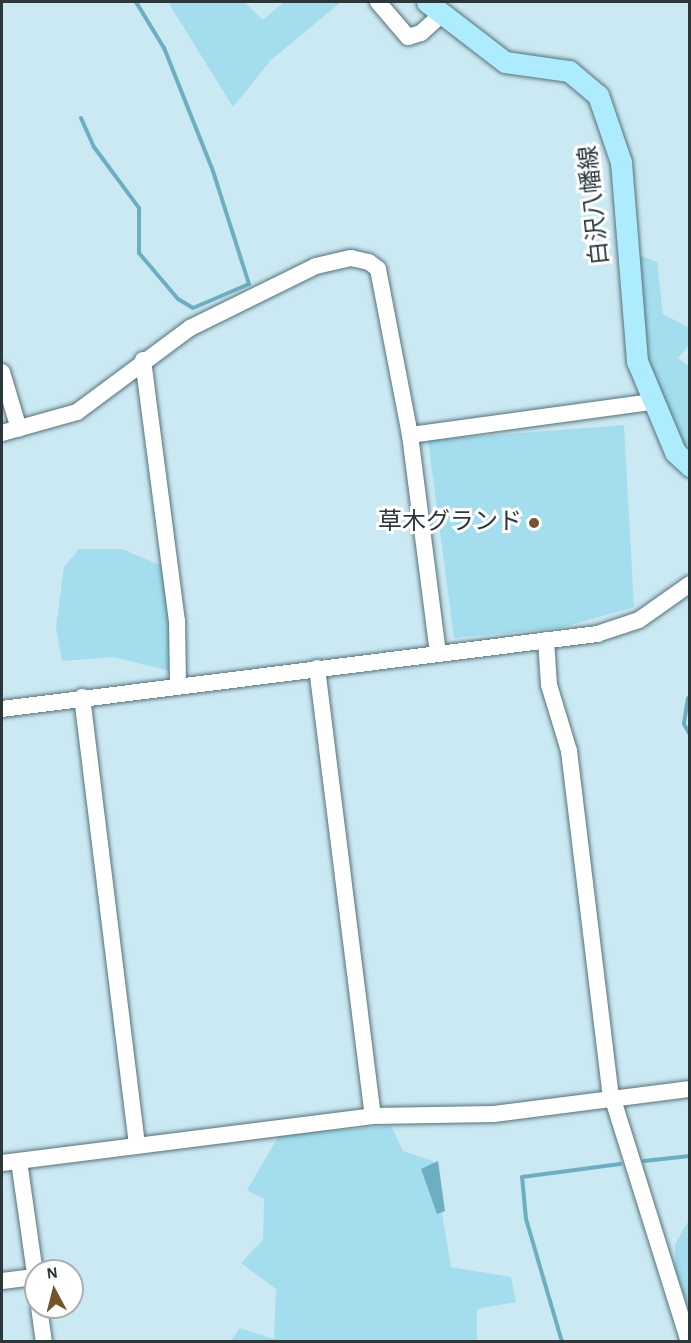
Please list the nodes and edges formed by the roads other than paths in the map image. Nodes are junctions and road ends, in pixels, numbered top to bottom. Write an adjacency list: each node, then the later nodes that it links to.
1 (378, 2): 2 (street)
2 (434, 9): 5 (main road, 白沢八幡線)
3 (143, 360): 6 (street); 8 (street); 14 (street)
4 (2, 372): 6 (street)
5 (650, 402): 8 (street); 9 (main road, 白沢八幡線)
6 (18, 429): 7 (street)
7 (2, 433)
8 (410, 435): 12 (street)
9 (690, 466)
10 (690, 584): 11 (street)
11 (546, 640): 12 (street); 18 (street)
12 (438, 653): 13 (street)
13 (317, 668): 14 (street); 19 (street)
14 (178, 686): 15 (street)
15 (82, 697): 16 (street); 20 (street)
16 (2, 708)
17 (690, 1089): 18 (street)
18 (612, 1099): 19 (street); 28 (street)
19 (373, 1116): 20 (street)
20 (137, 1146): 21 (street)
21 (19, 1161): 22 (street); 23 (street)
22 (2, 1163)
23 (33, 1259)
24 (24, 1280): 25 (street)
25 (2, 1281)
26 (41, 1319): 27 (street)
27 (44, 1341)
28 (689, 1341)

